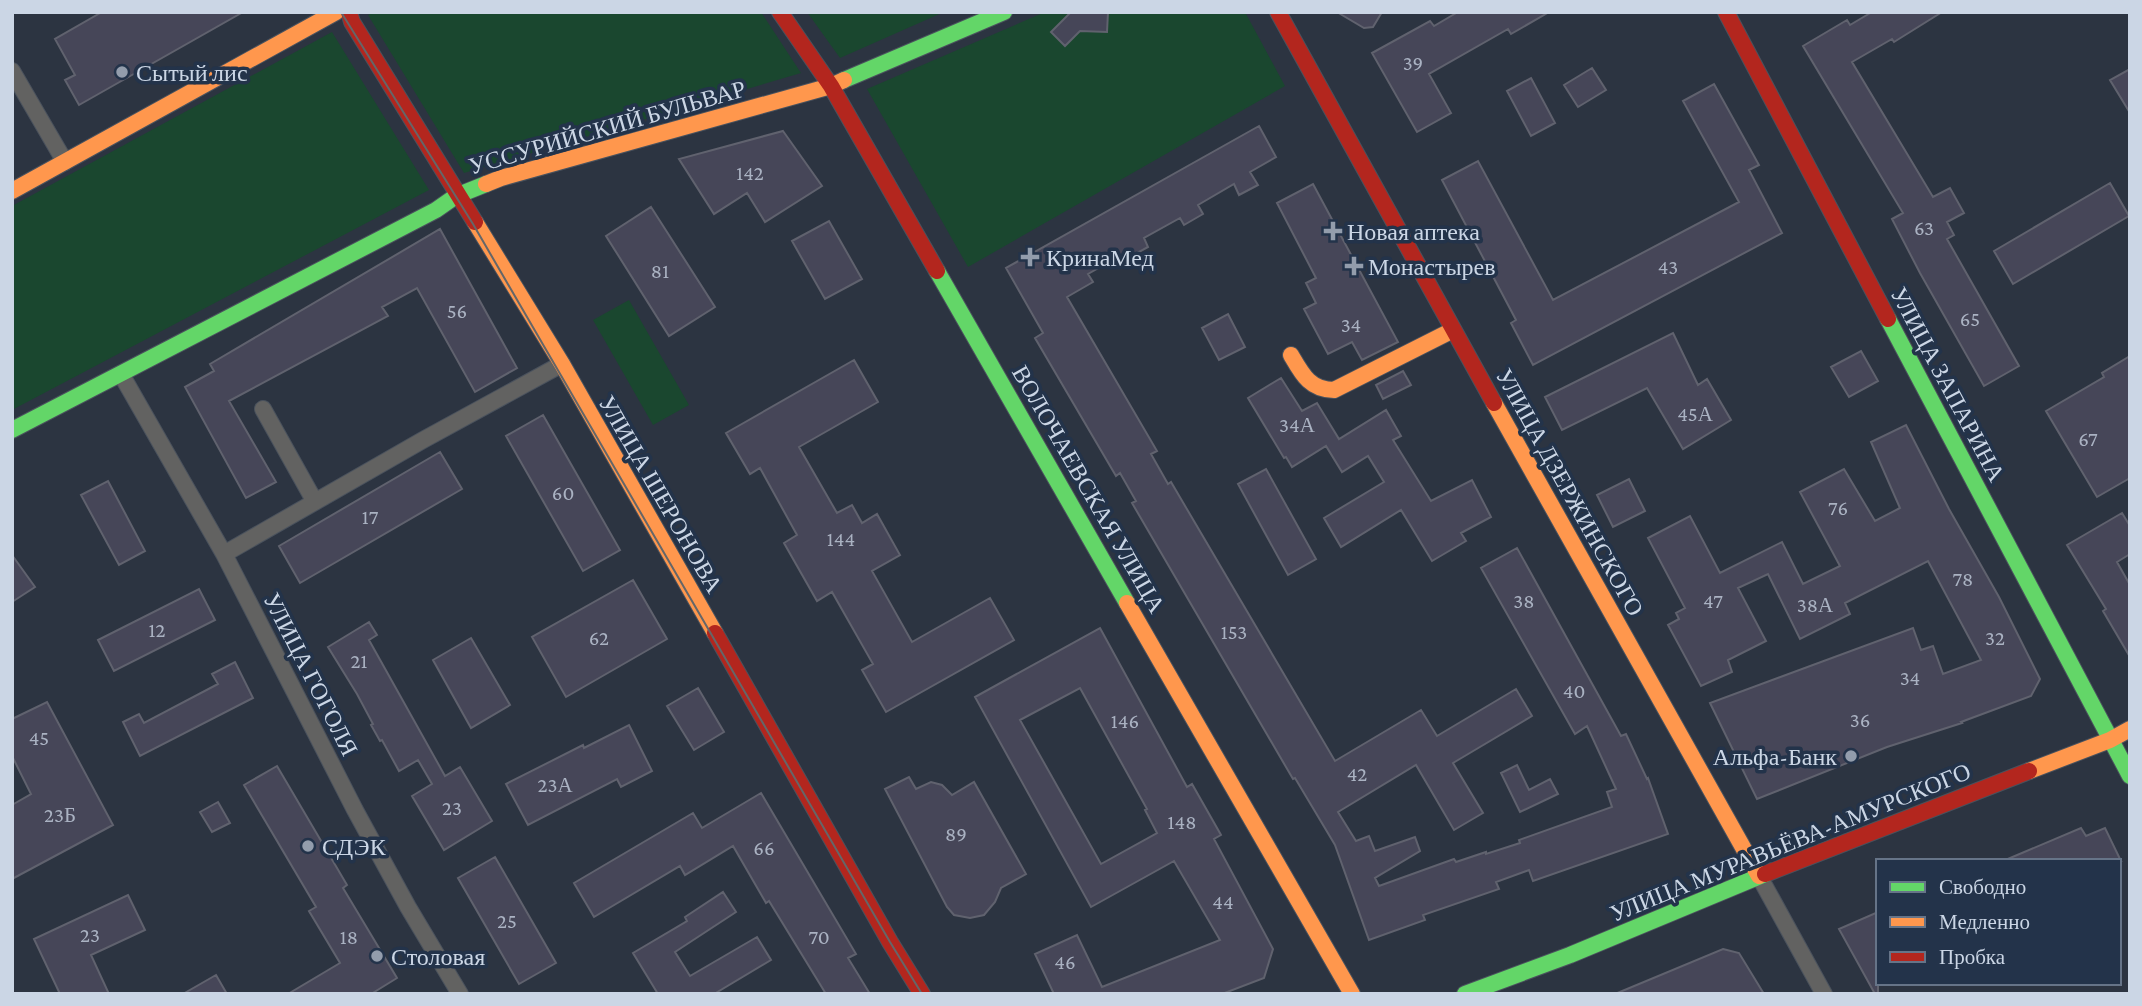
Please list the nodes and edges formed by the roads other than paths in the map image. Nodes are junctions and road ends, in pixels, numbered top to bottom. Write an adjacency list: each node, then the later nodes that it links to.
1 (337, 12): 6 (main road, УЛИЦА ШЕРОНОВА); 9 (main road)
2 (780, 12): 8 (main road, ВОЛОЧАЕВСКАЯ УЛИЦА)
3 (1004, 12): 8 (main road, УССУРИЙСКИЙ БУЛЬВАР)
4 (1278, 12): 12 (main road, УЛИЦА ДЗЕРЖИНСКОГО)
5 (1727, 12): 21 (main road, УЛИЦА ЗАПАРИНА)
6 (350, 17): 11 (main road, УЛИЦА ШЕРОНОВА)
7 (12, 71): 9 (street)
8 (831, 86): 11 (main road, УССУРИЙСКИЙ БУЛЬВАР); 26 (main road, ВОЛОЧАЕВСКАЯ УЛИЦА)
9 (65, 162): 10 (main road)
10 (12, 191)
11 (457, 195): 14 (main road, УЛИЦА ШЕРОНОВА); 15 (main road, УССУРИЙСКИЙ БУЛЬВАР)
12 (1453, 330): 13 (main road); 23 (main road, УЛИЦА ДЗЕРЖИНСКОГО)
13 (1291, 355)
14 (562, 365): 18 (street); 25 (main road, УЛИЦА ШЕРОНОВА)
15 (121, 374): 17 (main road, УССУРИЙСКИЙ БУЛЬВАР); 19 (street, УЛИЦА ГОГОЛЯ)
16 (263, 409): 18 (street)
17 (12, 430)
18 (315, 502): 19 (street)
19 (224, 554): 24 (street, УЛИЦА ГОГОЛЯ)
20 (2130, 729): 21 (main road, УЛИЦА МУРАВЬЁВА-АМУРСКОГО)
21 (2110, 740): 22 (main road, УЛИЦА ЗАПАРИНА); 23 (main road, УЛИЦА МУРАВЬЁВА-АМУРСКОГО)
22 (2130, 776)
23 (1759, 876): 27 (main road, УЛИЦА МУРАВЬЁВА-АМУРСКОГО); 28 (street, УЛИЦА ДЗЕРЖИНСКОГО)
24 (460, 994)
25 (922, 994)
26 (1352, 994)
27 (1465, 994)
28 (1824, 994)

